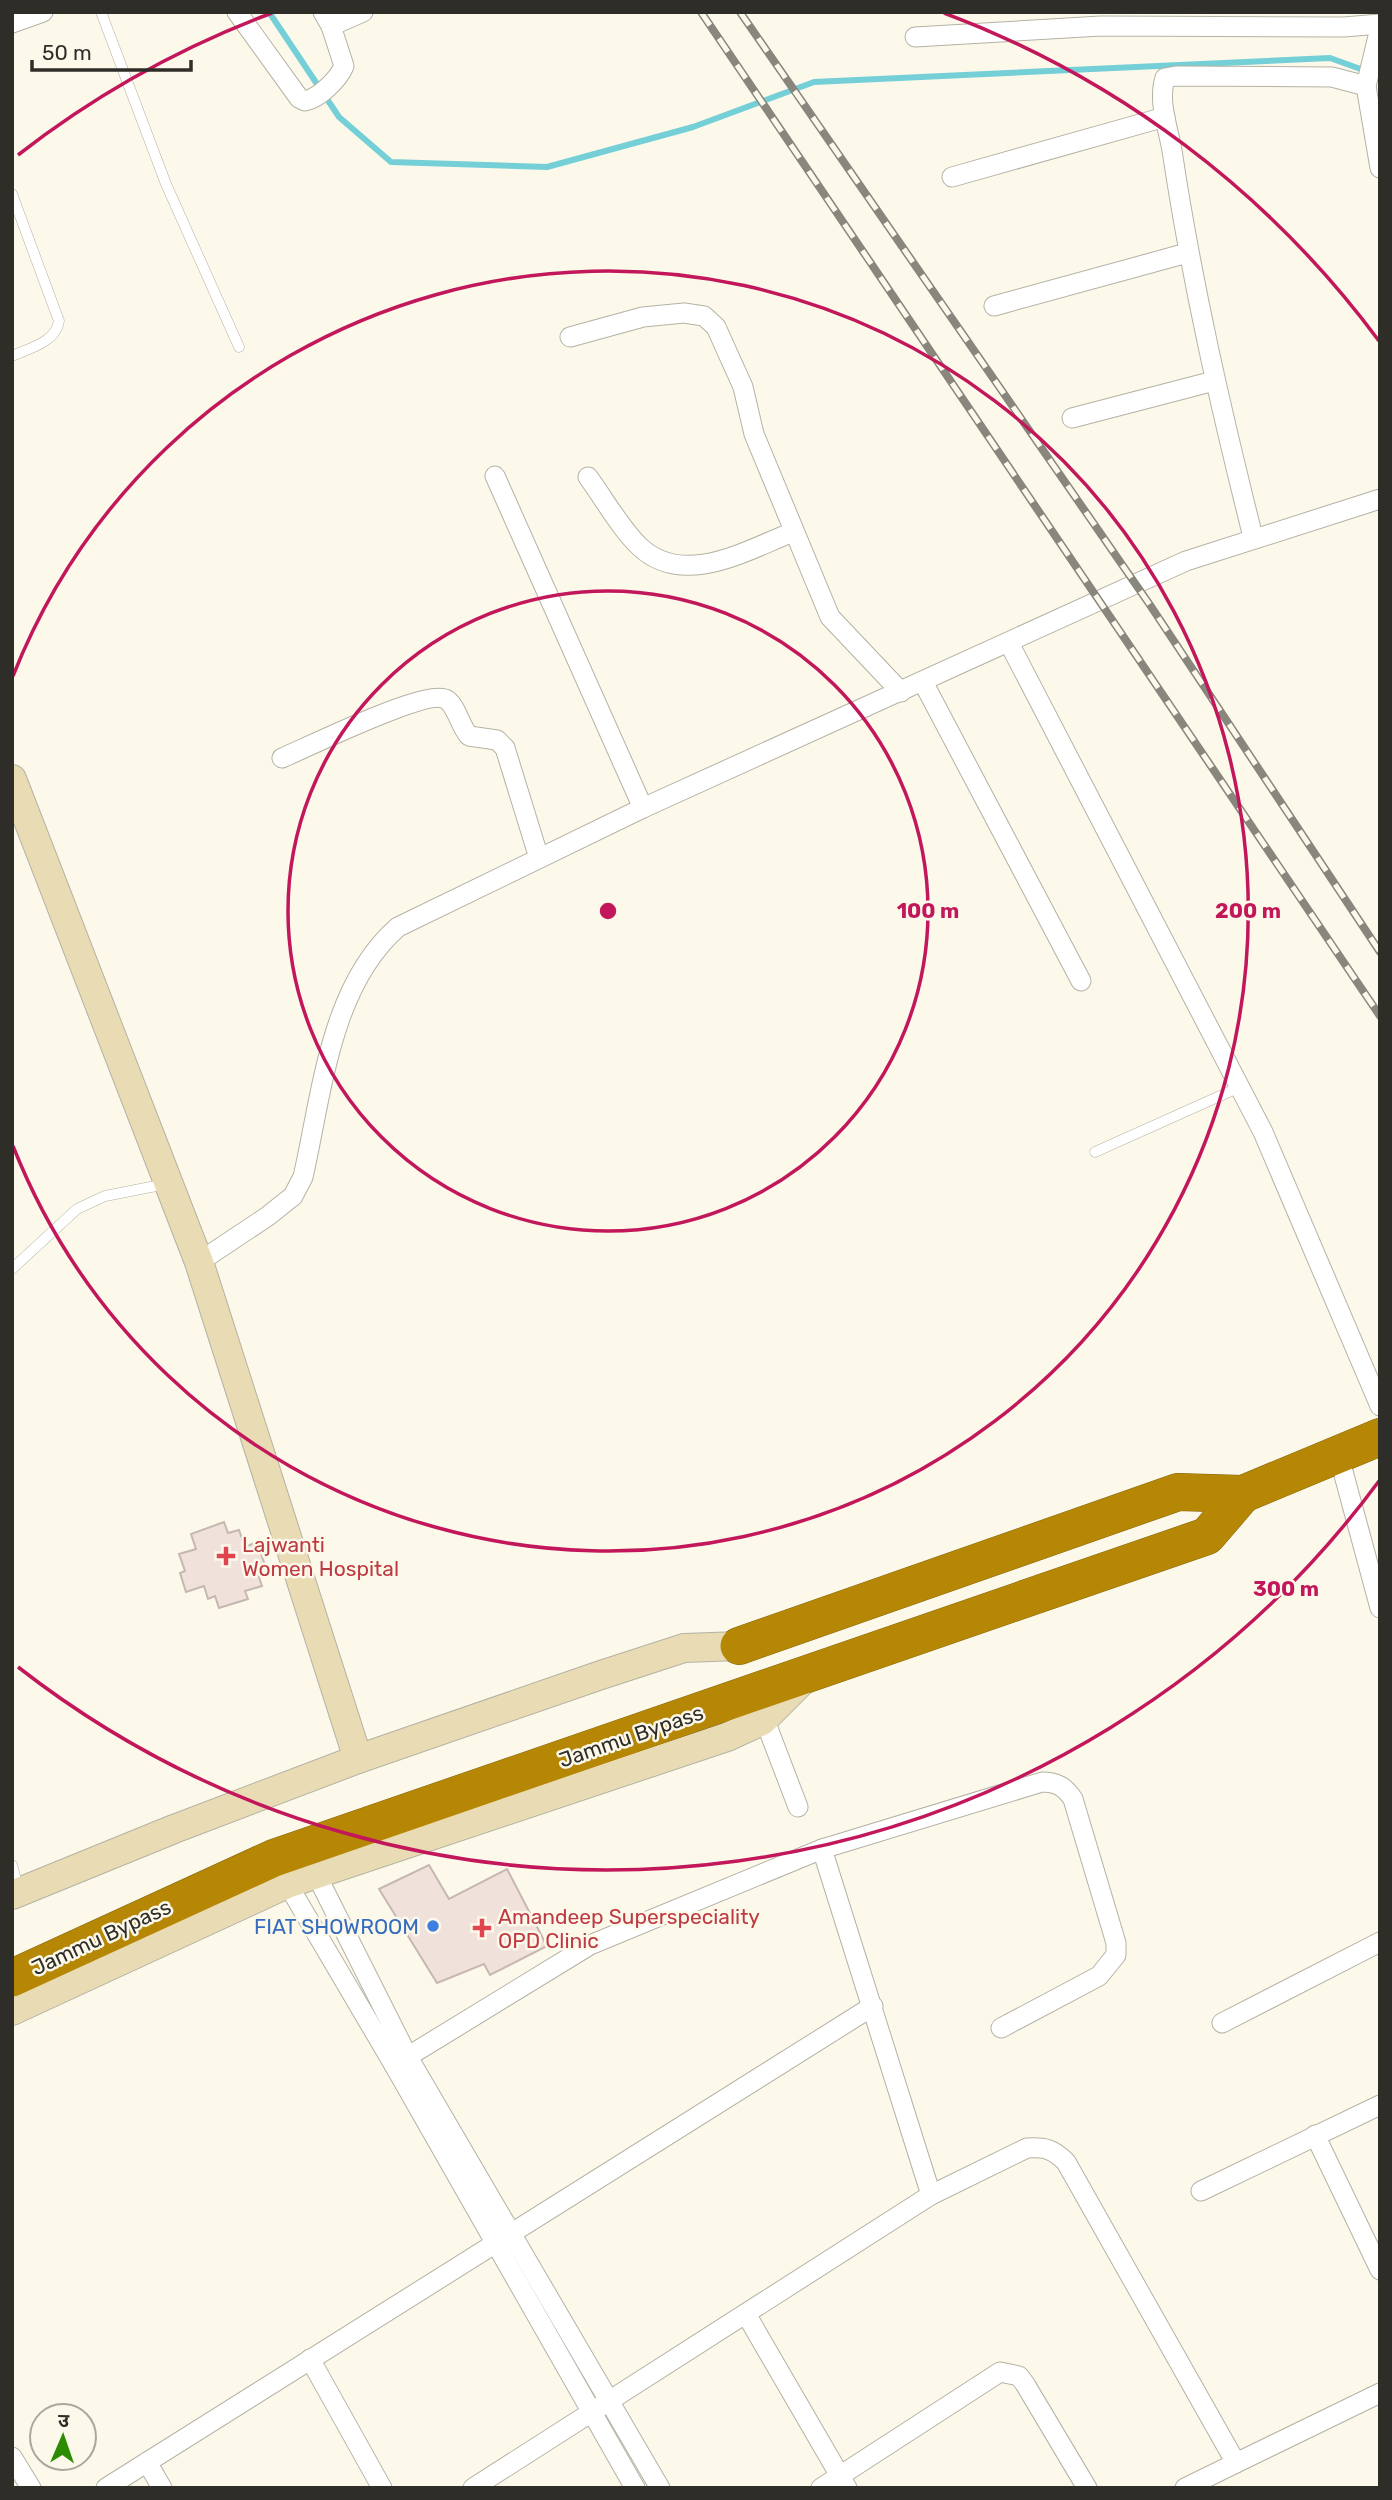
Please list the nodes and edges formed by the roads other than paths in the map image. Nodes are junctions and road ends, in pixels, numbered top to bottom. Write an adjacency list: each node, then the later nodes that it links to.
1 (43, 12): 6 (street)
2 (101, 12): 17 (lane)
3 (237, 12): 5 (street)
4 (363, 12): 5 (street)
5 (327, 19)
6 (12, 23)
7 (1378, 33): 8 (street); 9 (street)
8 (915, 37)
9 (1367, 82): 10 (street); 11 (street)
10 (1165, 117): 12 (street); 14 (street)
11 (1380, 168)
12 (952, 177)
13 (12, 194): 18 (lane)
14 (1187, 253): 15 (street); 19 (street)
15 (994, 306)
16 (570, 337): 24 (street)
17 (239, 347)
18 (12, 356)
19 (1214, 381): 20 (street); 25 (street)
20 (1072, 418)
21 (495, 476): 31 (street)
22 (588, 477): 24 (street)
23 (1380, 499): 25 (street)
24 (793, 532): 28 (street)
25 (1253, 537): 26 (street)
26 (1009, 643): 27 (street); 34 (street)
27 (923, 682): 28 (street); 33 (street)
28 (901, 691): 31 (street)
29 (282, 758): 32 (street)
30 (12, 779): 36 (street)
31 (643, 808): 32 (street)
32 (539, 858): 37 (street)
33 (1081, 981)
34 (1240, 1087): 35 (lane); 39 (street)
35 (1095, 1152)
36 (170, 1184): 37 (street); 38 (lane)
37 (199, 1262): 47 (street)
38 (12, 1269)
39 (1380, 1406)
40 (1380, 1437): 41 (highway, Jammu Bypass)
41 (1338, 1453): 42 (highway, Jammu Bypass); 43 (street)
42 (1243, 1494): 44 (highway, Jammu Bypass); 45 (highway, Jammu Bypass)
43 (1380, 1608)
44 (739, 1646): 47 (street)
45 (809, 1674): 46 (street); 50 (highway, Jammu Bypass)
46 (764, 1718): 48 (street); 51 (street)
47 (358, 1759): 52 (street)
48 (798, 1807)
49 (822, 1849): 55 (street); 58 (street); 59 (street)
50 (280, 1871): 51 (street); 54 (highway, Jammu Bypass); 56 (street); 59 (street)
51 (316, 1874): 59 (street)
52 (15, 1884)
53 (1380, 1942): 57 (street)
54 (12, 1978)
55 (873, 2006): 63 (street); 64 (street)
56 (12, 2011)
57 (1222, 2023)
58 (1001, 2028)
59 (401, 2061): 64 (street); 65 (street)
60 (1380, 2105): 61 (street)
61 (1315, 2135): 62 (street); 66 (street)
62 (1201, 2191)
63 (931, 2195): 67 (street); 74 (street)
64 (511, 2233): 65 (street); 70 (street)
65 (494, 2244): 68 (street); 71 (street)
66 (1380, 2270)
67 (746, 2314): 70 (street); 75 (street)
68 (310, 2360): 73 (street); 79 (street)
69 (1380, 2393): 74 (street)
70 (608, 2403): 71 (street); 82 (street)
71 (590, 2414): 80 (street); 81 (street)
72 (12, 2457): 76 (street)
73 (147, 2462): 77 (street); 78 (street)
74 (1236, 2463): 85 (street)
75 (843, 2482): 83 (street); 84 (street)
76 (31, 2488)
77 (106, 2488)
78 (162, 2488)
79 (382, 2488)
80 (473, 2488)
81 (635, 2488)
82 (660, 2488)
83 (821, 2488)
84 (1087, 2488)
85 (1185, 2488)

